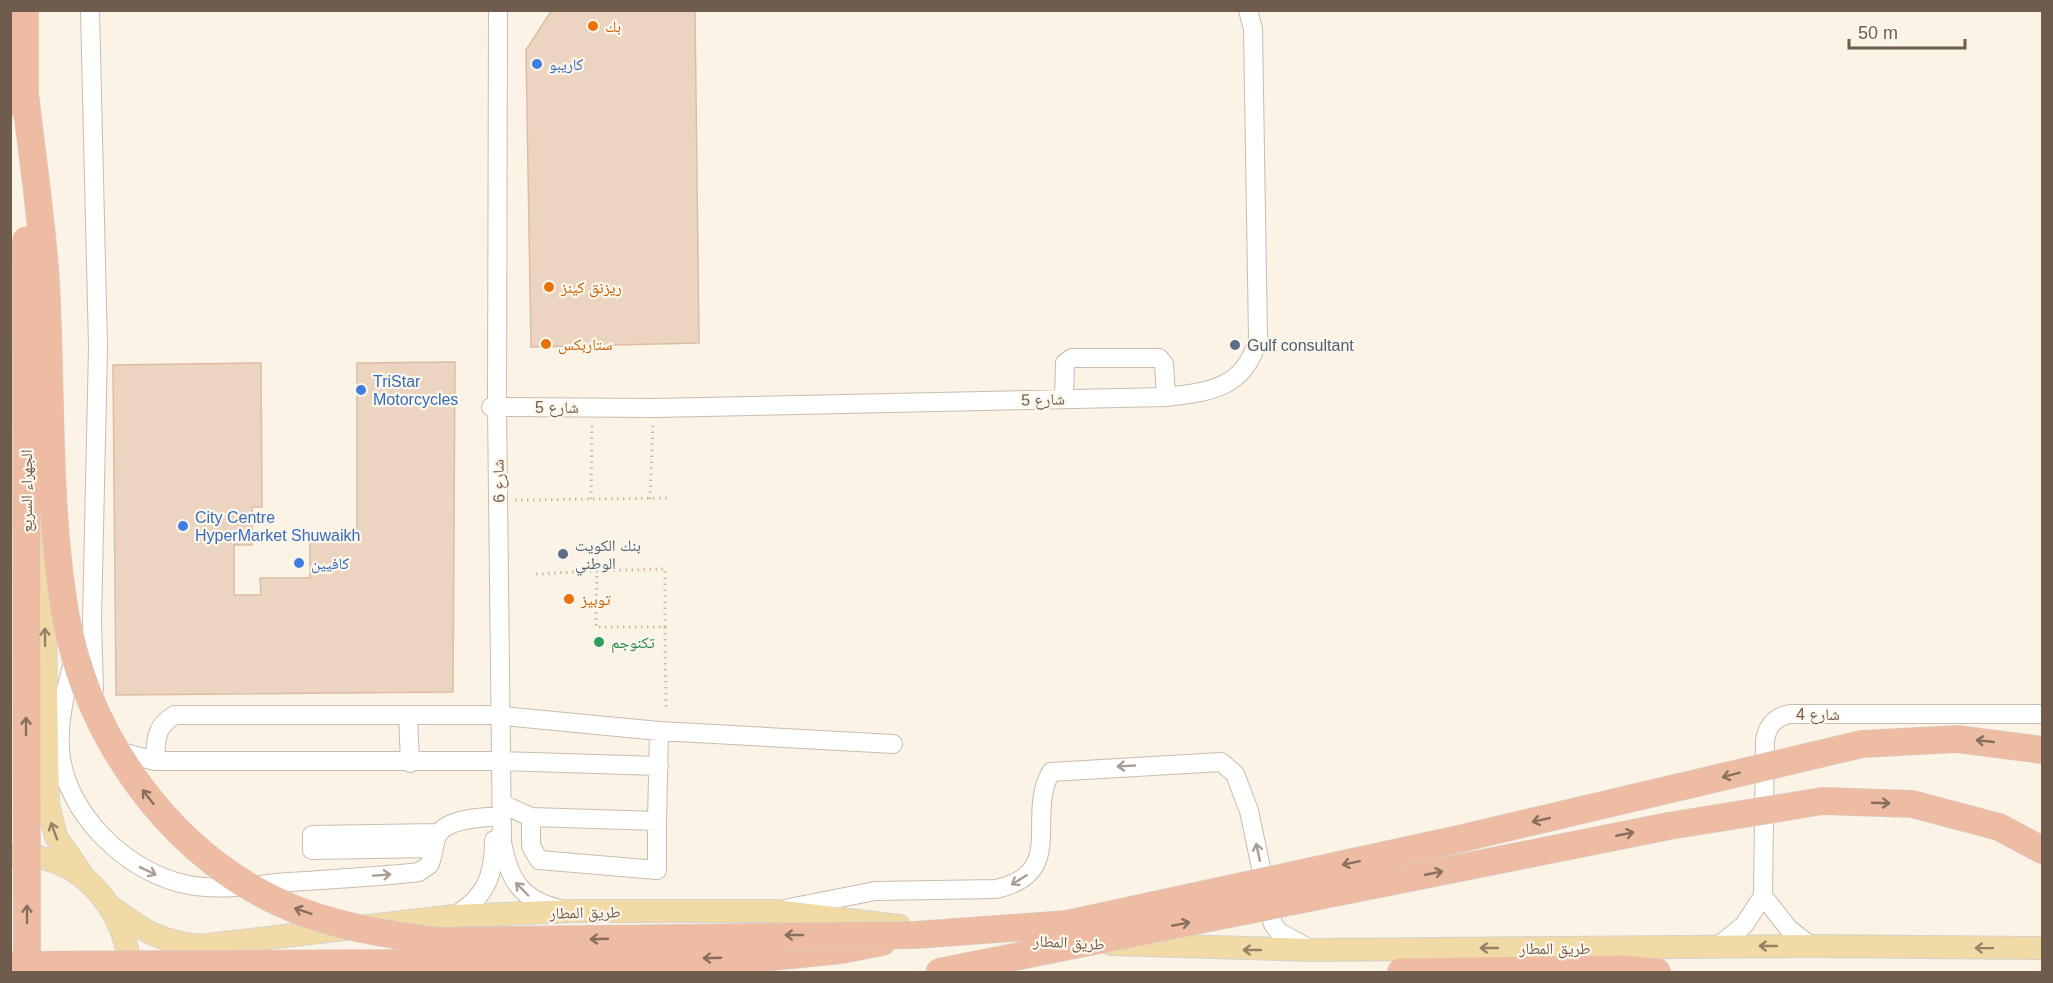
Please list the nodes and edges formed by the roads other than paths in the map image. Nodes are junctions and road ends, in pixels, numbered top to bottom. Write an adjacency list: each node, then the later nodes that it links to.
1 (25, 10): 9 (highway, الجهراء السريع, bridge)
2 (34, 10): 31 (main road, الجهراء السريع, one-way to 2)
3 (90, 10): 14 (street)
4 (489, 10): 10 (street, شارع 6)
5 (498, 10): 10 (street, شارع 6)
6 (1248, 10): 8 (street, شارع 5)
7 (1260, 10): 8 (street, شارع 5)
8 (1253, 29): 11 (street, شارع 5)
9 (25, 93): 37 (highway, one-way to 9, bridge); 43 (highway, الجهراء السريع, one-way to 9, bridge)
10 (494, 354): 13 (street, شارع 6)
11 (1166, 397): 12 (street, شارع 5); 12 (street)
12 (1064, 399): 13 (street, شارع 5)
13 (494, 407): 17 (street, شارع 6); 17 (street, شارع 6)
14 (92, 621): 21 (street); 28 (street, one-way to 28)
15 (2043, 714): 32 (street, شارع 4)
16 (408, 715): 17 (street); 21 (street); 23 (street)
17 (497, 715): 18 (street); 22 (street, شارع 6)
18 (659, 731): 19 (street); 24 (street)
19 (893, 744)
20 (2043, 750): 37 (highway, one-way to 37, bridge)
21 (156, 761): 23 (street)
22 (497, 761): 23 (street); 24 (street); 25 (street, شارع 6)
23 (410, 763)
24 (659, 766): 27 (street)
25 (499, 812): 26 (street); 28 (street); 34 (street, شارع 6, one-way to 25); 36 (street, شارع 6)
26 (531, 818): 27 (street); 27 (street)
27 (657, 821)
28 (436, 841): 28 (street)
29 (2043, 850): 45 (highway, one-way to 29, bridge)
30 (10, 856): 31 (main road)
31 (86, 880): 33 (main road)
32 (1763, 896): 38 (street); 39 (street)
33 (110, 906): 36 (main road, طريق المطار); 44 (main road)
34 (574, 911): 35 (main road, طريق المطار); 36 (main road, طريق المطار)
35 (775, 911): 41 (main road, طريق المطار, one-way to 35); 41 (street, one-way to 35)
36 (454, 916)
37 (915, 935): 42 (highway, one-way to 42, bridge)
38 (1812, 946): 39 (main road, طريق المطار, one-way to 39); 40 (main road, طريق المطار, one-way to 38)
39 (1718, 947): 41 (main road, طريق المطار, one-way to 41)
40 (2043, 948)
41 (1312, 950)
42 (10, 965)
43 (27, 972)
44 (130, 972)
45 (939, 972)
46 (1401, 972): 47 (highway)
47 (1657, 972)

